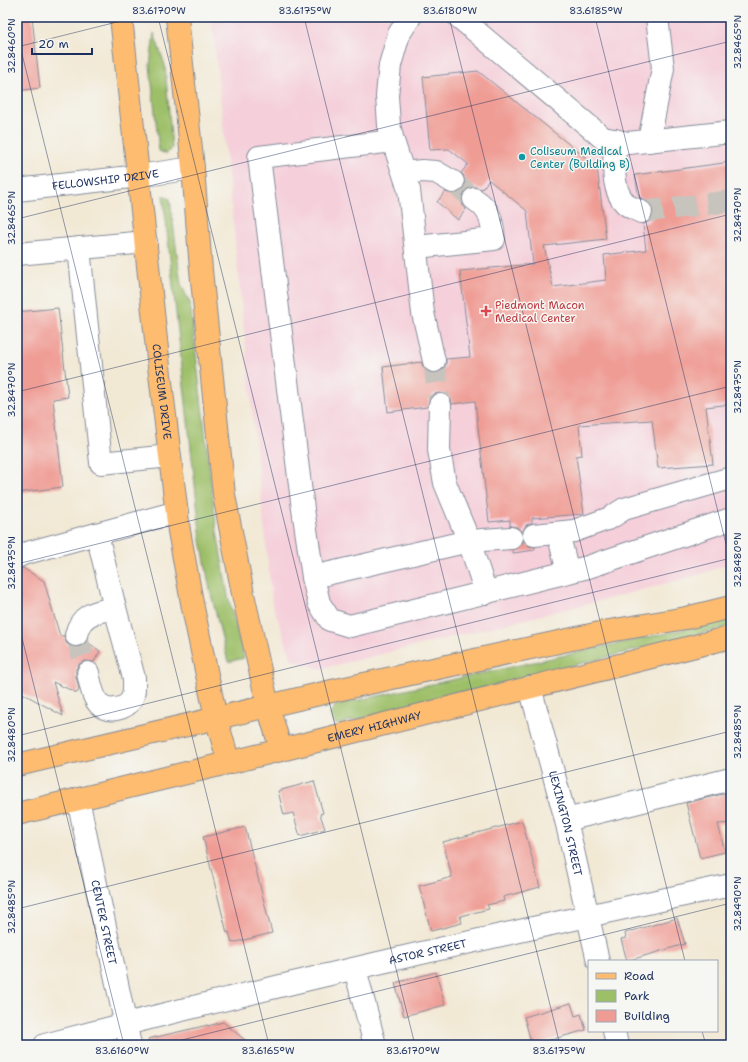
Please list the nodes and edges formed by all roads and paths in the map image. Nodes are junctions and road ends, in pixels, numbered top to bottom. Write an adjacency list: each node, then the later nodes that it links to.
1 (121, 17): 12 (main road, COLISEUM DRIVE)
2 (177, 17): 10 (main road)
3 (410, 17): 8 (street)
4 (458, 17): 7 (street)
5 (657, 17): 9 (street)
6 (731, 132): 9 (street)
7 (615, 140): 9 (street); 16 (street)
8 (393, 141): 11 (street); 34 (street)
9 (648, 141)
10 (193, 168): 12 (street, FELLOWSHIP DRIVE); 42 (main road)
11 (404, 173): 13 (street); 18 (street)
12 (139, 176): 14 (street, FELLOWSHIP DRIVE); 17 (main road, COLISEUM DRIVE)
13 (453, 182)
14 (17, 190)
15 (474, 199): 18 (street)
16 (641, 212)
17 (146, 242): 19 (street); 23 (main road, COLISEUM DRIVE)
18 (416, 247): 21 (street)
19 (79, 248): 20 (street); 23 (street)
20 (17, 254)
21 (434, 361)
22 (440, 405): 31 (street)
23 (170, 456): 25 (main road, COLISEUM DRIVE)
24 (731, 478): 27 (street)
25 (177, 512): 28 (street); 43 (main road, COLISEUM DRIVE)
26 (731, 519): 33 (street)
27 (558, 533): 29 (street); 33 (street)
28 (97, 534): 32 (street); 37 (street)
29 (534, 535)
30 (511, 538): 31 (street)
31 (469, 541): 34 (street); 35 (street)
32 (17, 557)
33 (568, 572): 35 (street)
34 (313, 577): 35 (street)
35 (486, 593)
36 (731, 607): 42 (main road)
37 (115, 608): 38 (street); 40 (street)
38 (76, 635)
39 (731, 637): 41 (main road, EMERY HIGHWAY)
40 (88, 673)
41 (530, 687): 44 (main road, EMERY HIGHWAY); 50 (street, LEXINGTON STREET)
42 (268, 706): 43 (main road); 44 (main road)
43 (216, 718): 45 (main road, COLISEUM DRIVE); 46 (main road)
44 (281, 750): 45 (main road, EMERY HIGHWAY)
45 (229, 763): 48 (main road, EMERY HIGHWAY)
46 (17, 765)
47 (731, 779): 50 (street)
48 (78, 799): 49 (main road, EMERY HIGHWAY); 55 (street, CENTER STREET)
49 (17, 814)
50 (566, 820): 52 (street, LEXINGTON STREET)
51 (731, 885): 52 (street, ASTOR STREET)
52 (587, 916): 53 (street, LEXINGTON STREET); 54 (street, ASTOR STREET)
53 (598, 960)
54 (354, 969): 55 (street, ASTOR STREET); 59 (street)
55 (126, 1024): 57 (street, ASTOR STREET); 58 (street, CENTER STREET)
56 (614, 1032): 60 (street)
57 (45, 1045)
58 (130, 1045)
59 (375, 1045)
60 (617, 1045)

